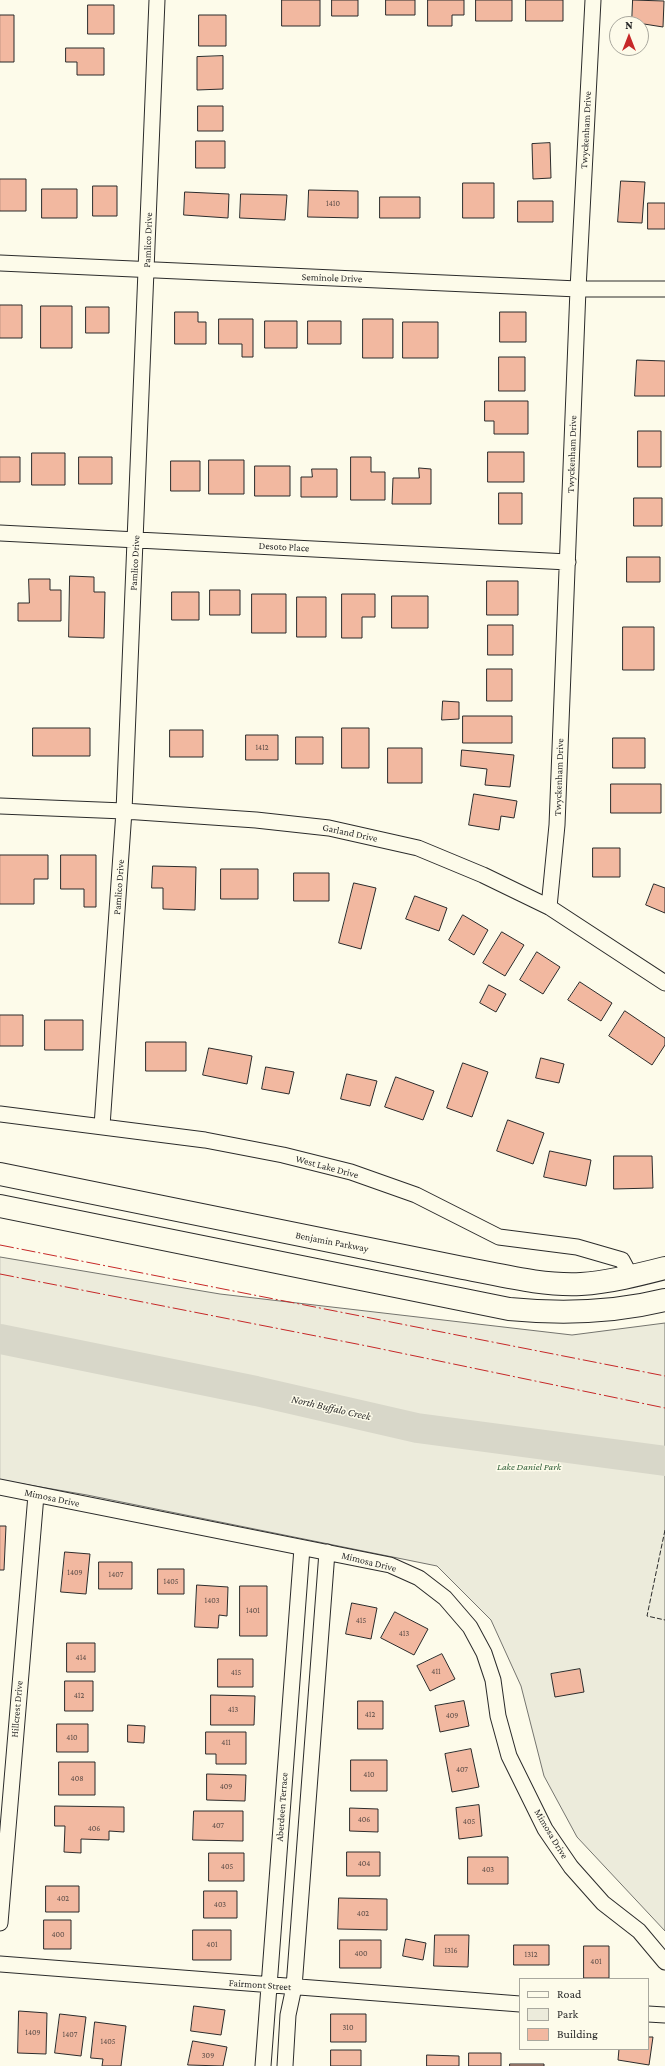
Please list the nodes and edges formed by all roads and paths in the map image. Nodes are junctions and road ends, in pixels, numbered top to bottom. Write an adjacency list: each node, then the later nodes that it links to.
1 (157, 0): 4 (street, Pamlico Drive)
2 (593, 0): 5 (street, Twyckenham Drive)
3 (0, 263): 4 (street, Seminole Drive)
4 (146, 270): 5 (street, Seminole Drive); 8 (street, Pamlico Drive)
5 (578, 288): 6 (street, Seminole Drive); 9 (street, Twyckenham Drive)
6 (665, 289)
7 (0, 533): 8 (street, Desoto Place)
8 (136, 539): 9 (street, Desoto Place); 11 (street, Pamlico Drive)
9 (568, 562): 12 (street, Twyckenham Drive)
10 (0, 806): 11 (street, Garland Drive)
11 (124, 811): 12 (street, Garland Drive); 15 (street, Pamlico Drive)
12 (549, 907): 13 (street, Garland Drive)
13 (665, 983)
14 (0, 1114): 15 (street, West Lake Drive)
15 (102, 1126): 19 (street, West Lake Drive)
16 (0, 1174): 19 (main road, Benjamin Parkway)
17 (0, 1206): 20 (main road)
18 (665, 1268): 19 (main road, Benjamin Parkway)
19 (631, 1277)
20 (665, 1300)
21 (0, 1487): 22 (street, Mimosa Drive)
22 (36, 1495): 23 (street, Mimosa Drive); 25 (street, Hillcrest Drive)
23 (302, 1548): 24 (street, Mimosa Drive); 28 (street, Aberdeen Terrace)
24 (327, 1552): 26 (street, Mimosa Drive); 29 (street)
25 (0, 1923)
26 (665, 1962)
27 (0, 1964): 28 (street, Fairmont Street)
28 (268, 1986): 29 (street, Fairmont Street); 33 (street, Aberdeen Terrace)
29 (294, 1987): 30 (street, Fairmont Street); 34 (street)
30 (519, 2004)
31 (649, 2014): 32 (street)
32 (665, 2016)
33 (263, 2066)
34 (285, 2066)

